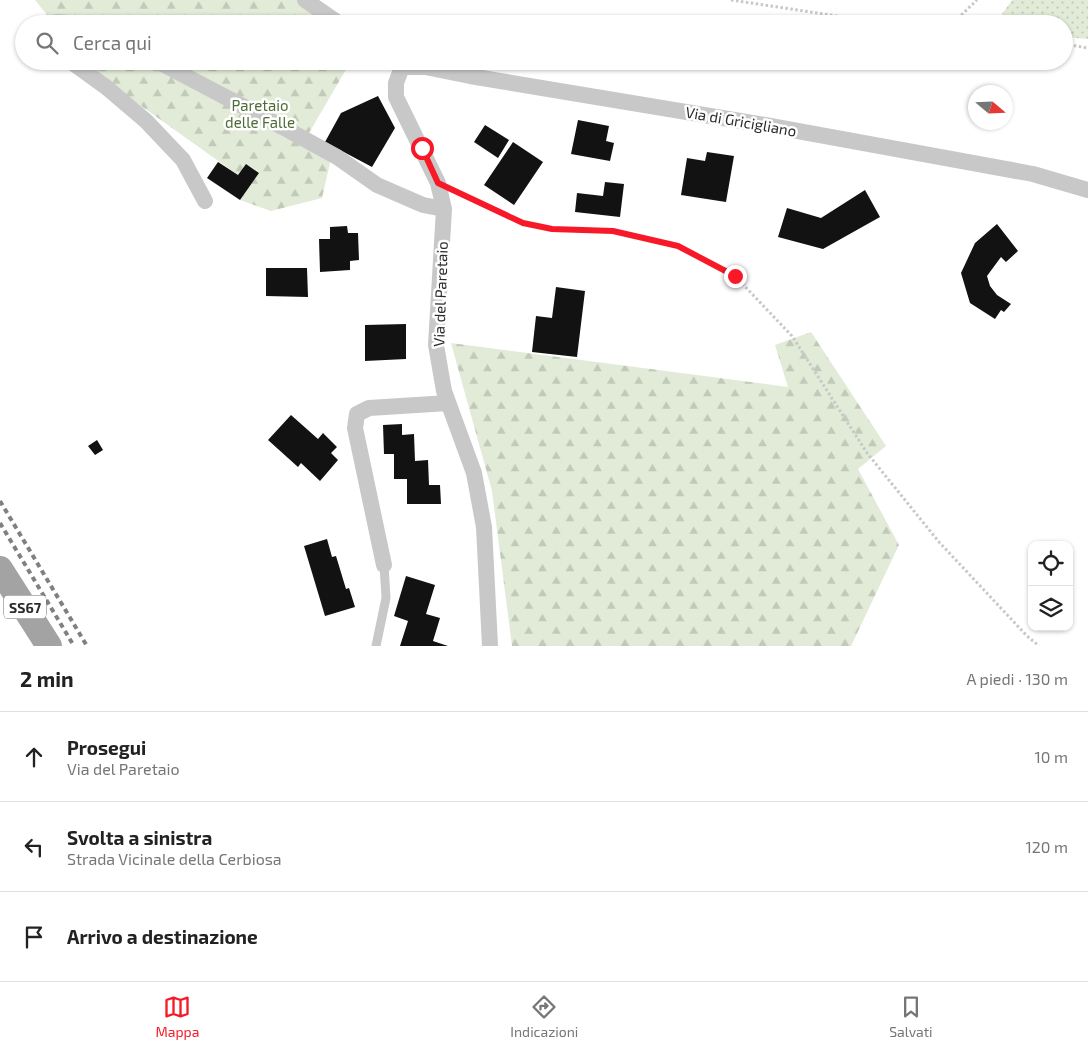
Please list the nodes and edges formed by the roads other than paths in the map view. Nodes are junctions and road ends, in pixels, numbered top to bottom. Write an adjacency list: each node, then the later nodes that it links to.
1 (305, 0): 2 (street)
2 (327, 15)
3 (82, 70): 8 (street)
4 (174, 70): 9 (street)
5 (397, 70): 9 (street, Via del Paretaio)
6 (440, 70): 7 (street, Via di Gricigliano)
7 (1088, 190)
8 (205, 201)
9 (444, 209): 10 (street, Via del Paretaio)
10 (448, 403): 11 (street); 15 (street, Via del Paretaio)
11 (384, 565): 14 (lane)
12 (0, 569): 13 (main road, SS67)
13 (49, 646)
14 (376, 646)
15 (490, 646)

